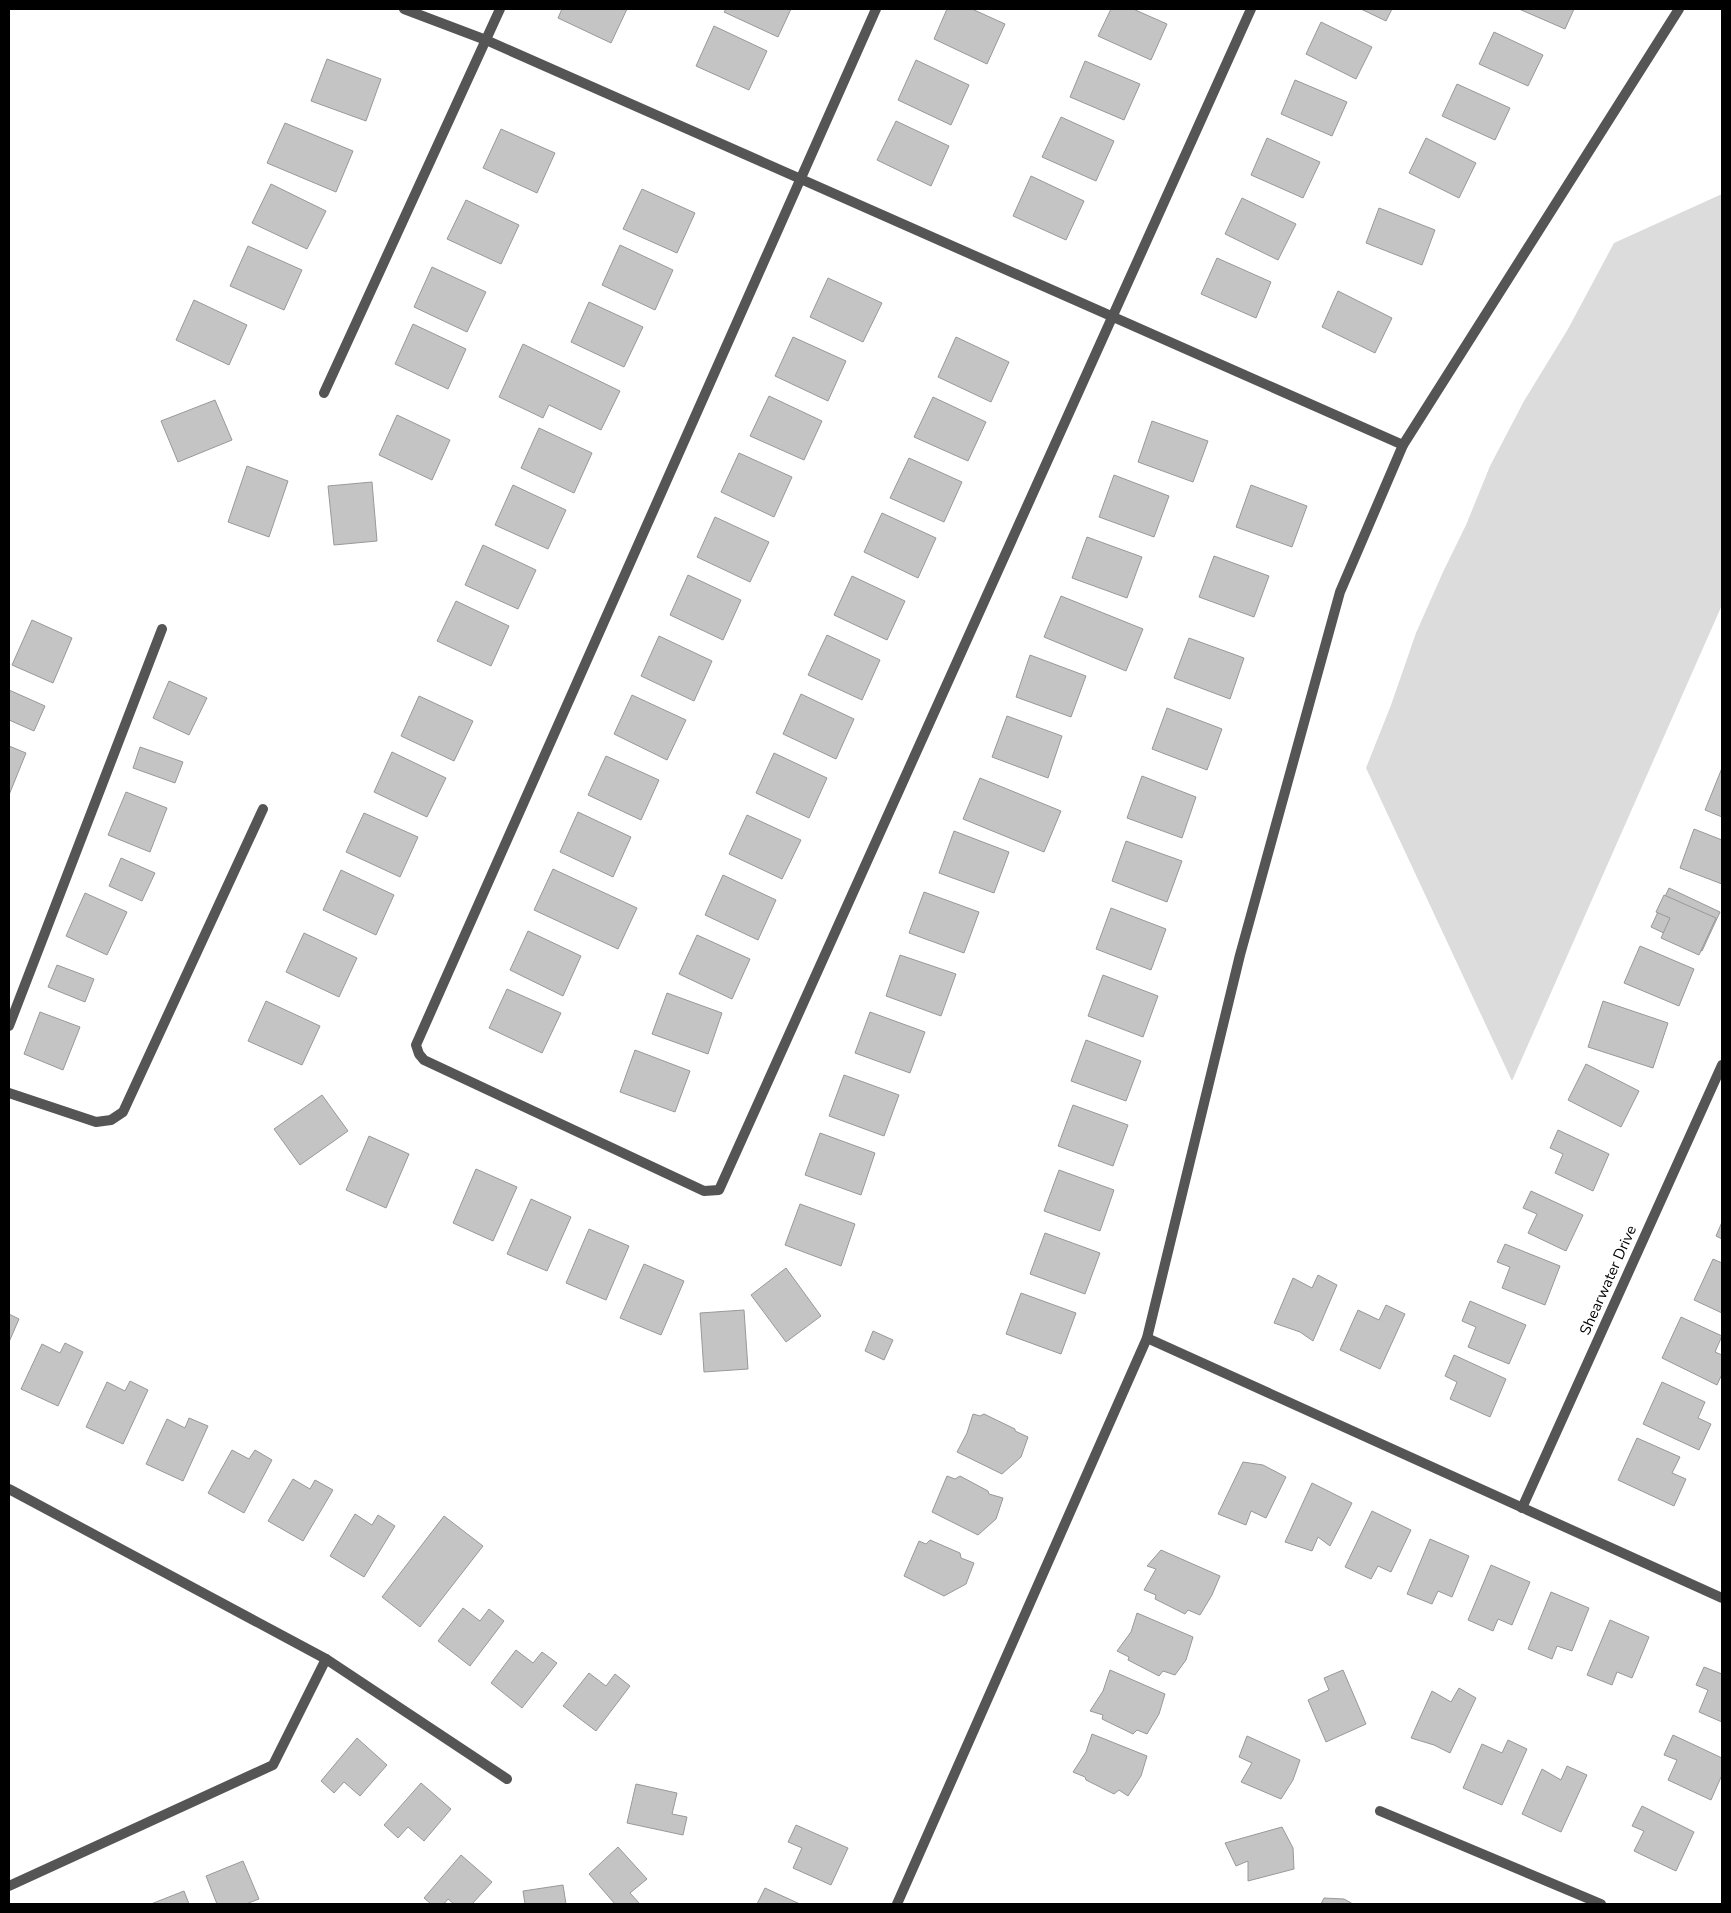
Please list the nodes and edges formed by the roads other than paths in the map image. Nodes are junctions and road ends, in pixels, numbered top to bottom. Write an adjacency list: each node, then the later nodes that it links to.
1 (404, 9): 6 (street)
2 (500, 9): 6 (street)
3 (876, 9): 7 (street)
4 (1251, 9): 8 (street)
5 (1680, 9): 10 (street)
6 (486, 40): 7 (street); 9 (street)
7 (800, 178): 8 (street); 8 (street)
8 (1112, 316): 10 (street)
9 (324, 393)
10 (1403, 445): 16 (street)
11 (162, 629): 13 (street)
12 (263, 809): 15 (street)
13 (9, 1026)
14 (1722, 1065): 18 (street, Shearwater Drive)
15 (9, 1093)
16 (1147, 1338): 18 (street); 24 (street)
17 (9, 1489): 20 (street)
18 (1522, 1508): 19 (street)
19 (1722, 1598)
20 (326, 1659): 21 (street); 23 (street)
21 (507, 1779)
22 (1380, 1812): 25 (street)
23 (9, 1886)
24 (897, 1904)
25 (1601, 1904)

